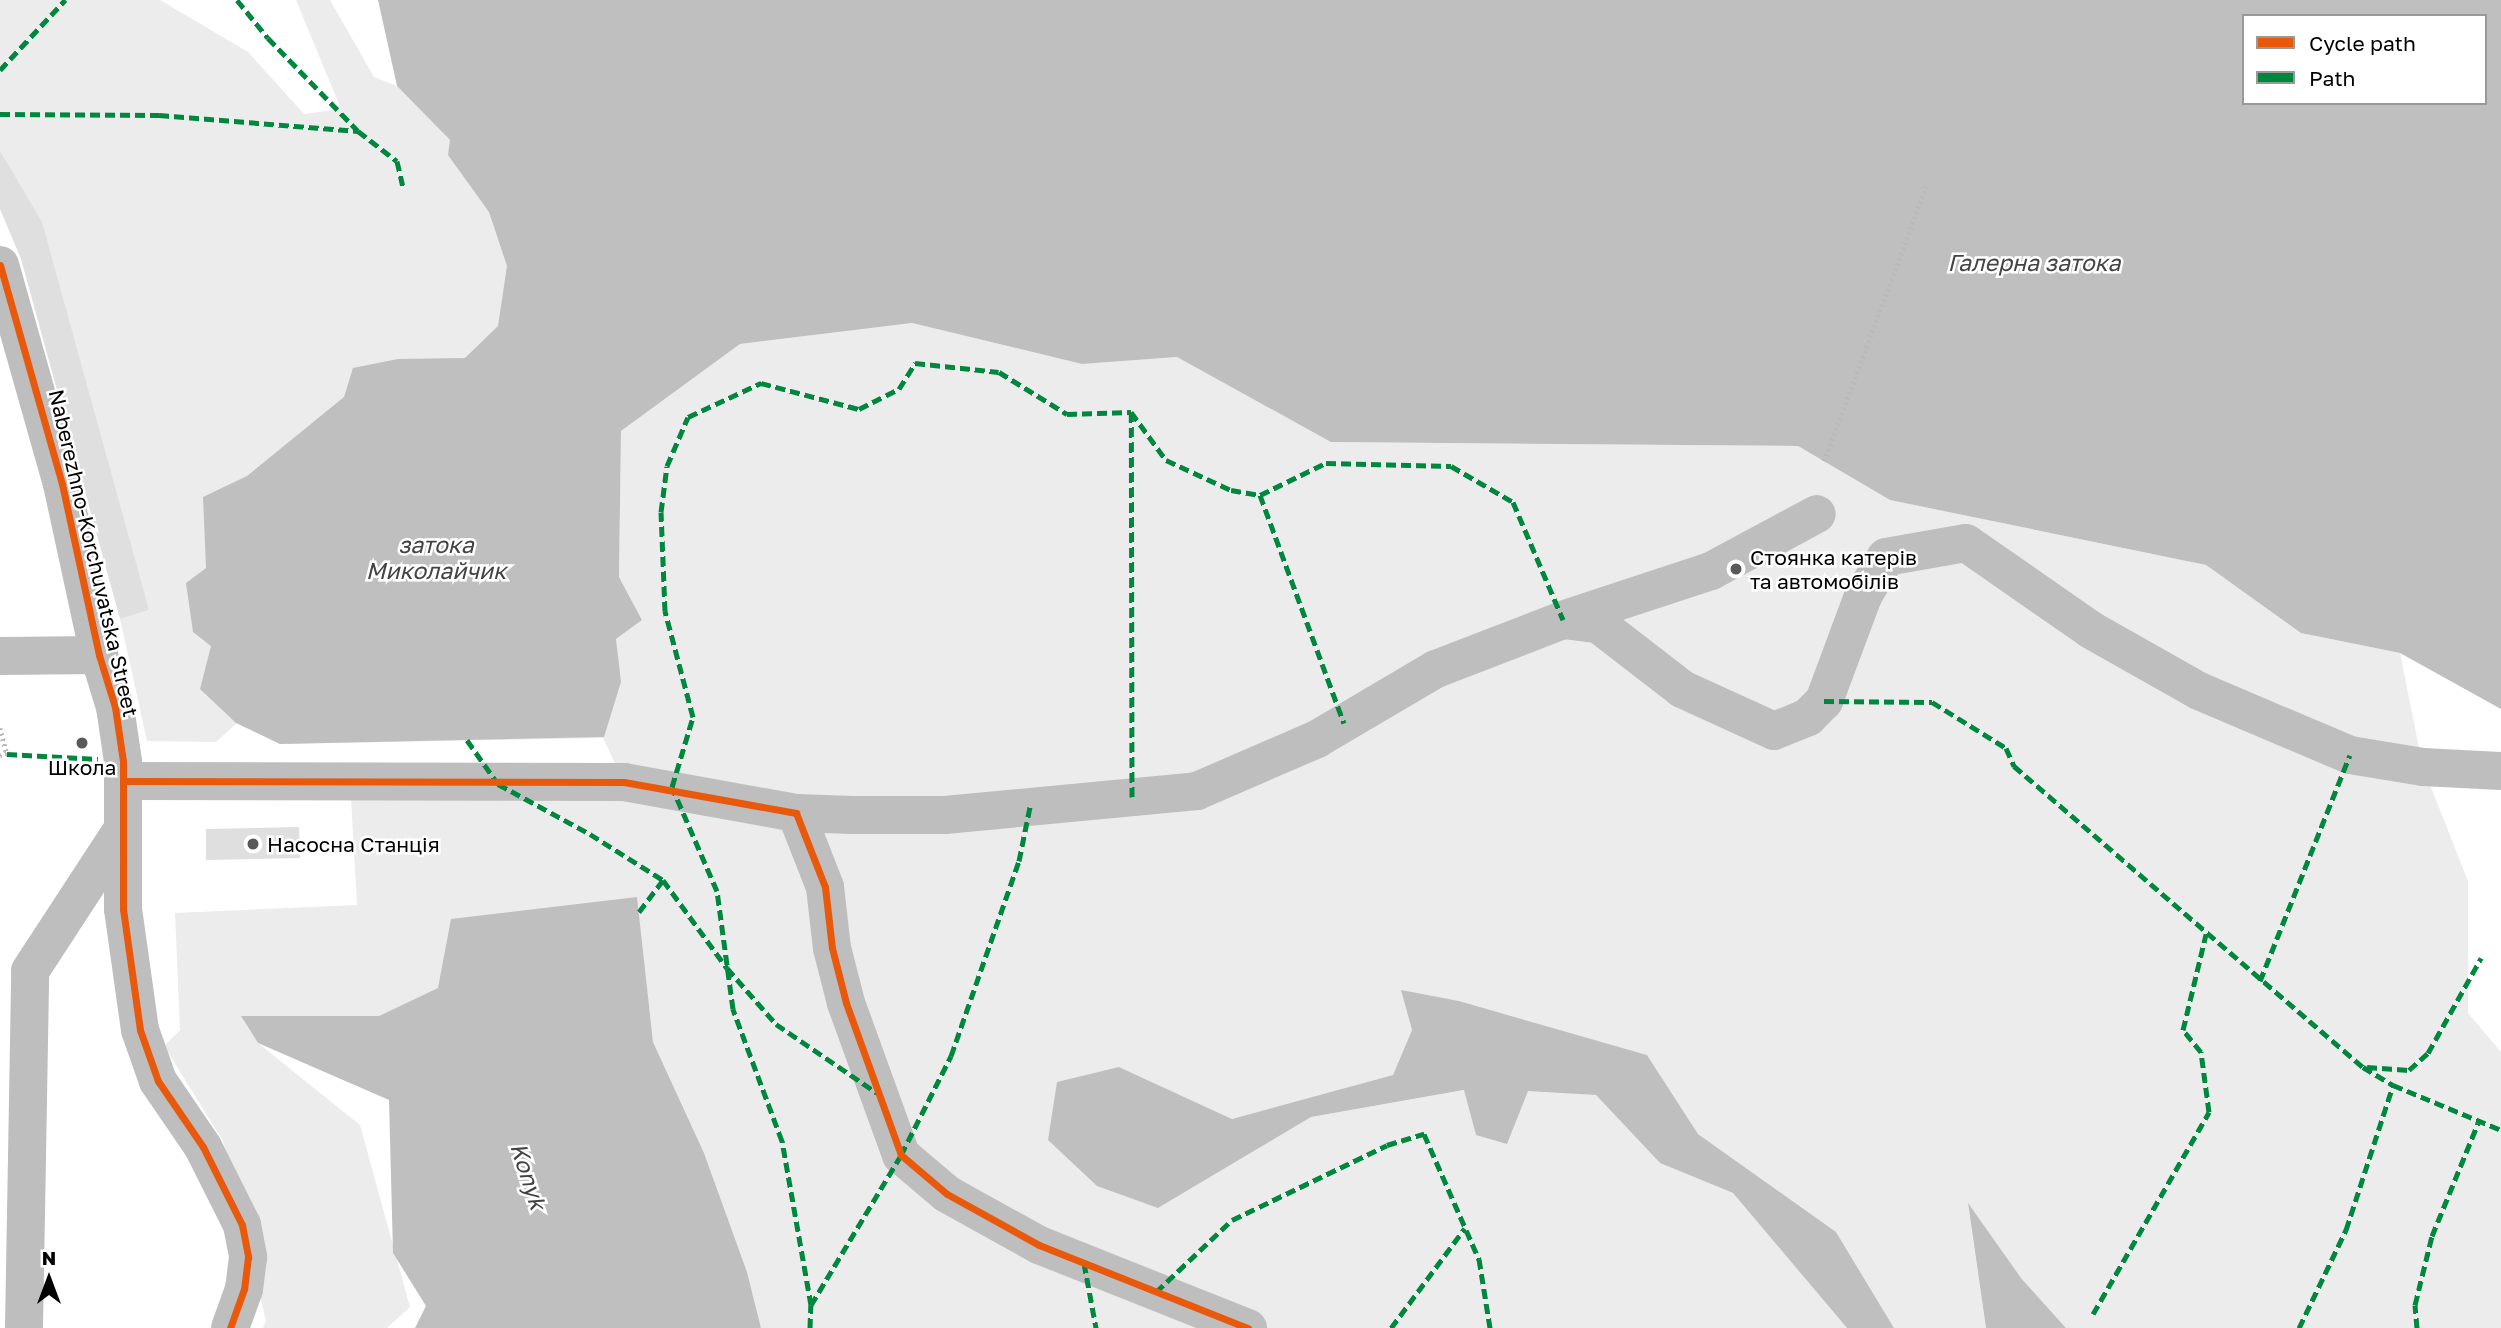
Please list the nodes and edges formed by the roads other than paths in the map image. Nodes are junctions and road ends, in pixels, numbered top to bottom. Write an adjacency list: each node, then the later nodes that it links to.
1 (0, 265): 4 (street, Naberezhno-Korchuvatska Street)
2 (1817, 514): 3 (street)
3 (1563, 620): 6 (street); 8 (street)
4 (99, 655): 5 (street); 7 (street, Naberezhno-Korchuvatska Street)
5 (0, 656)
6 (2501, 771)
7 (123, 781): 8 (street); 9 (street, Naberezhno-Korchuvatska Street)
8 (796, 813): 13 (street)
9 (122, 830): 10 (street); 12 (street, Naberezhno-Korchuvatska Street)
10 (15, 971): 11 (street)
11 (24, 1328)
12 (230, 1328)
13 (1248, 1328)

